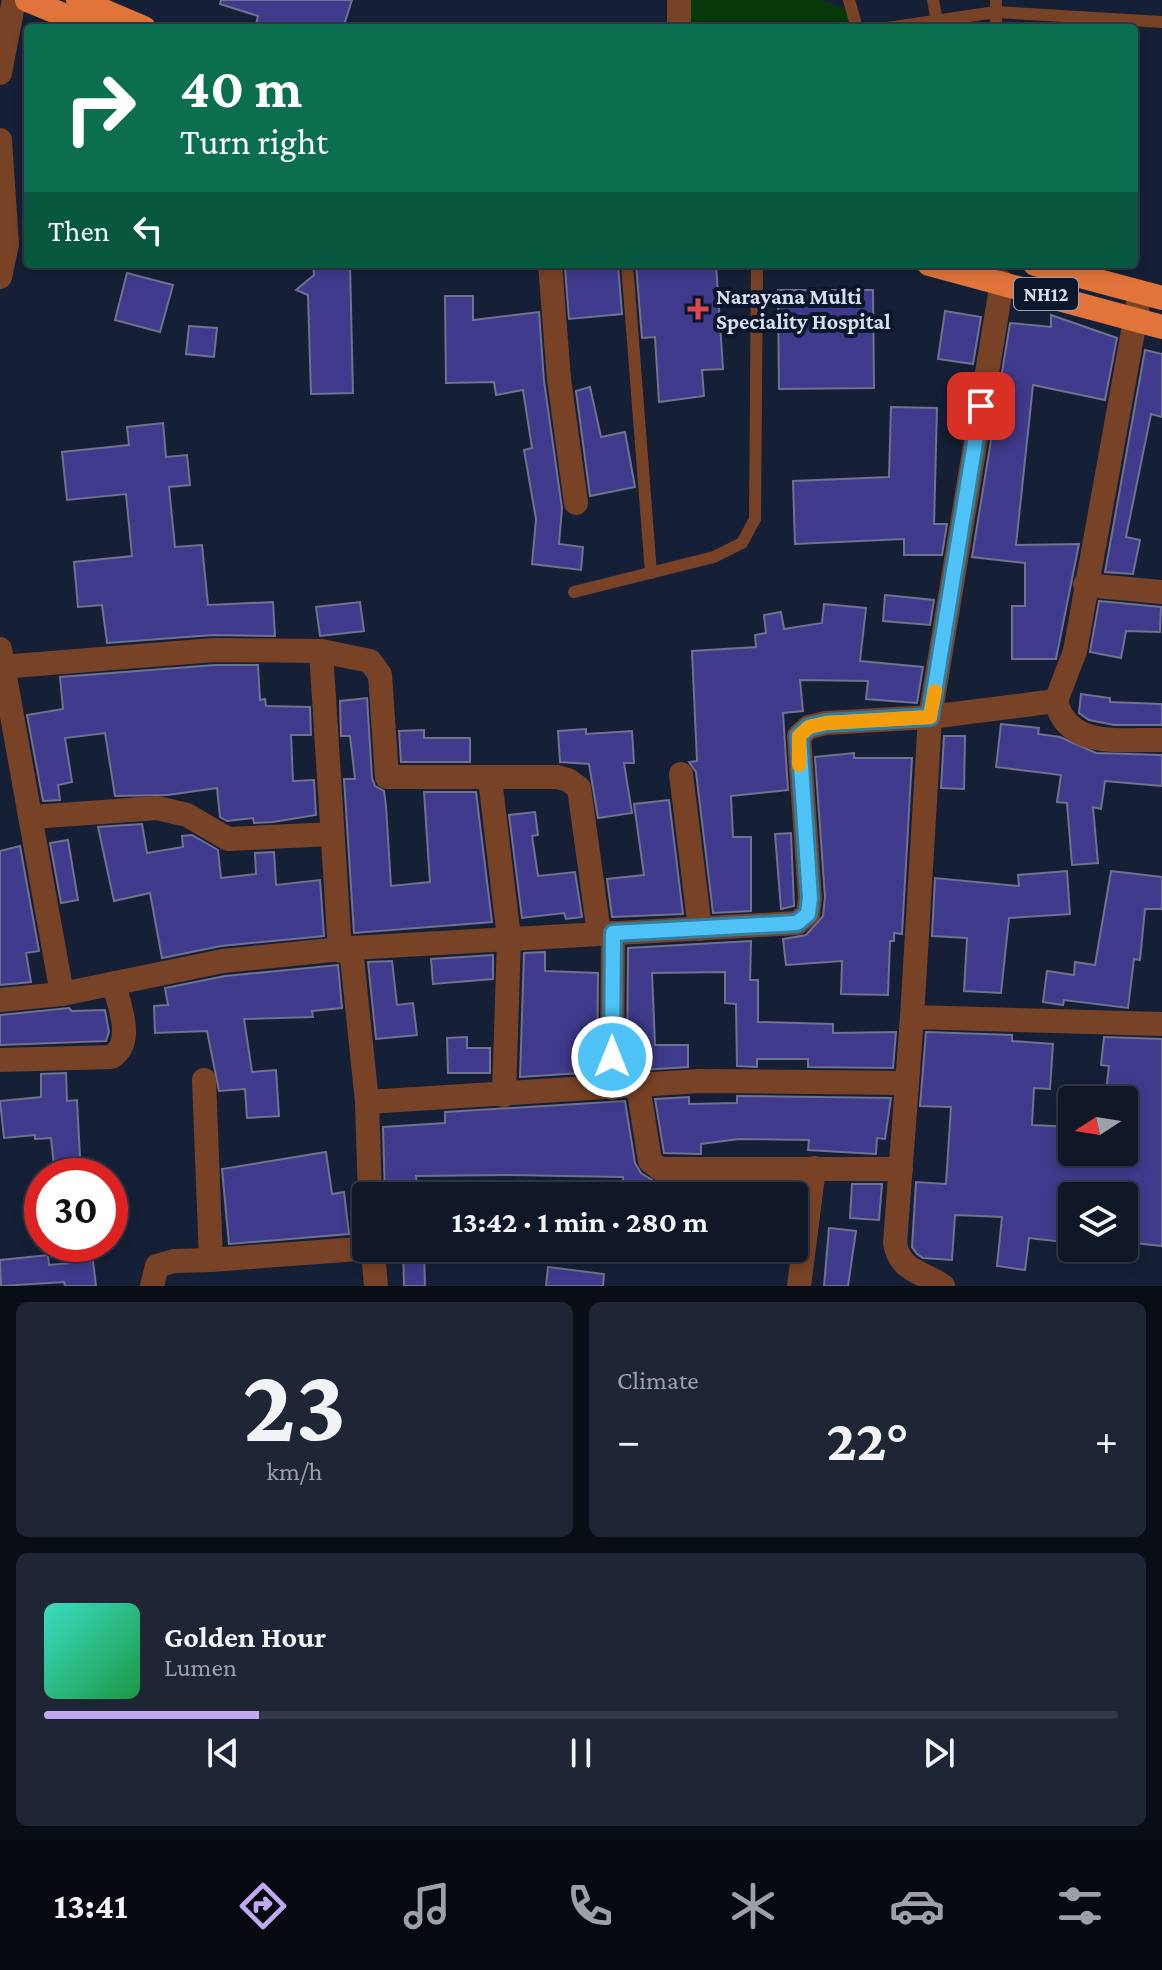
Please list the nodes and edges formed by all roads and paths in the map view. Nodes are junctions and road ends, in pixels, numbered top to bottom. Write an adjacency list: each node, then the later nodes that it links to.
1 (14, 0): 15 (street)
2 (27, 0): 10 (highway)
3 (78, 0): 11 (highway)
4 (679, 0): 12 (street)
5 (849, 0): 13 (lane)
6 (933, 0): 8 (lane)
7 (996, 6): 8 (lane); 9 (lane)
8 (937, 21): 14 (lane)
9 (1162, 22)
10 (85, 24)
11 (135, 24)
12 (679, 24)
13 (856, 24)
14 (916, 24)
15 (0, 73)
16 (0, 140): 17 (street)
17 (2, 190): 23 (street)
18 (550, 268): 28 (street)
19 (627, 268): 29 (lane)
20 (757, 268): 29 (lane)
21 (945, 268): 24 (highway, NH12)
22 (1050, 268): 25 (highway, NH12)
23 (0, 277)
24 (1002, 282): 26 (highway, NH12); 36 (street)
25 (1151, 296): 26 (street)
26 (1134, 320): 27 (highway, NH12); 30 (street)
27 (1162, 327)
28 (576, 503)
29 (651, 573): 31 (lane)
30 (1085, 585): 32 (street); 35 (street)
31 (574, 592)
32 (1162, 592)
33 (321, 651): 34 (street); 39 (street); 41 (street)
34 (1, 661): 40 (street)
35 (1056, 701): 36 (street); 37 (street)
36 (930, 717): 42 (street); 49 (street)
37 (1162, 740)
38 (681, 774): 42 (street)
39 (490, 779): 43 (street); 44 (street)
40 (33, 817): 41 (street); 47 (street)
41 (332, 834): 45 (street)
42 (700, 929): 43 (street)
43 (606, 933): 44 (street); 55 (street)
44 (509, 938): 45 (street); 56 (street)
45 (346, 950): 46 (street); 57 (street)
46 (114, 983): 47 (street); 51 (street)
47 (62, 994): 48 (street)
48 (0, 1000)
49 (912, 1017): 50 (street); 53 (street)
50 (1162, 1024)
51 (0, 1060)
52 (204, 1080): 62 (street)
53 (907, 1083): 54 (street); 59 (street)
54 (638, 1086): 55 (street); 58 (street)
55 (612, 1088): 56 (street)
56 (504, 1095): 57 (street)
57 (367, 1102): 60 (street)
58 (814, 1168): 59 (street); 66 (street)
59 (901, 1169): 67 (street)
60 (370, 1182)
61 (352, 1250): 62 (street)
62 (211, 1260): 64 (street)
63 (373, 1262): 65 (street)
64 (152, 1286)
65 (376, 1286)
66 (799, 1286)
67 (943, 1286)

